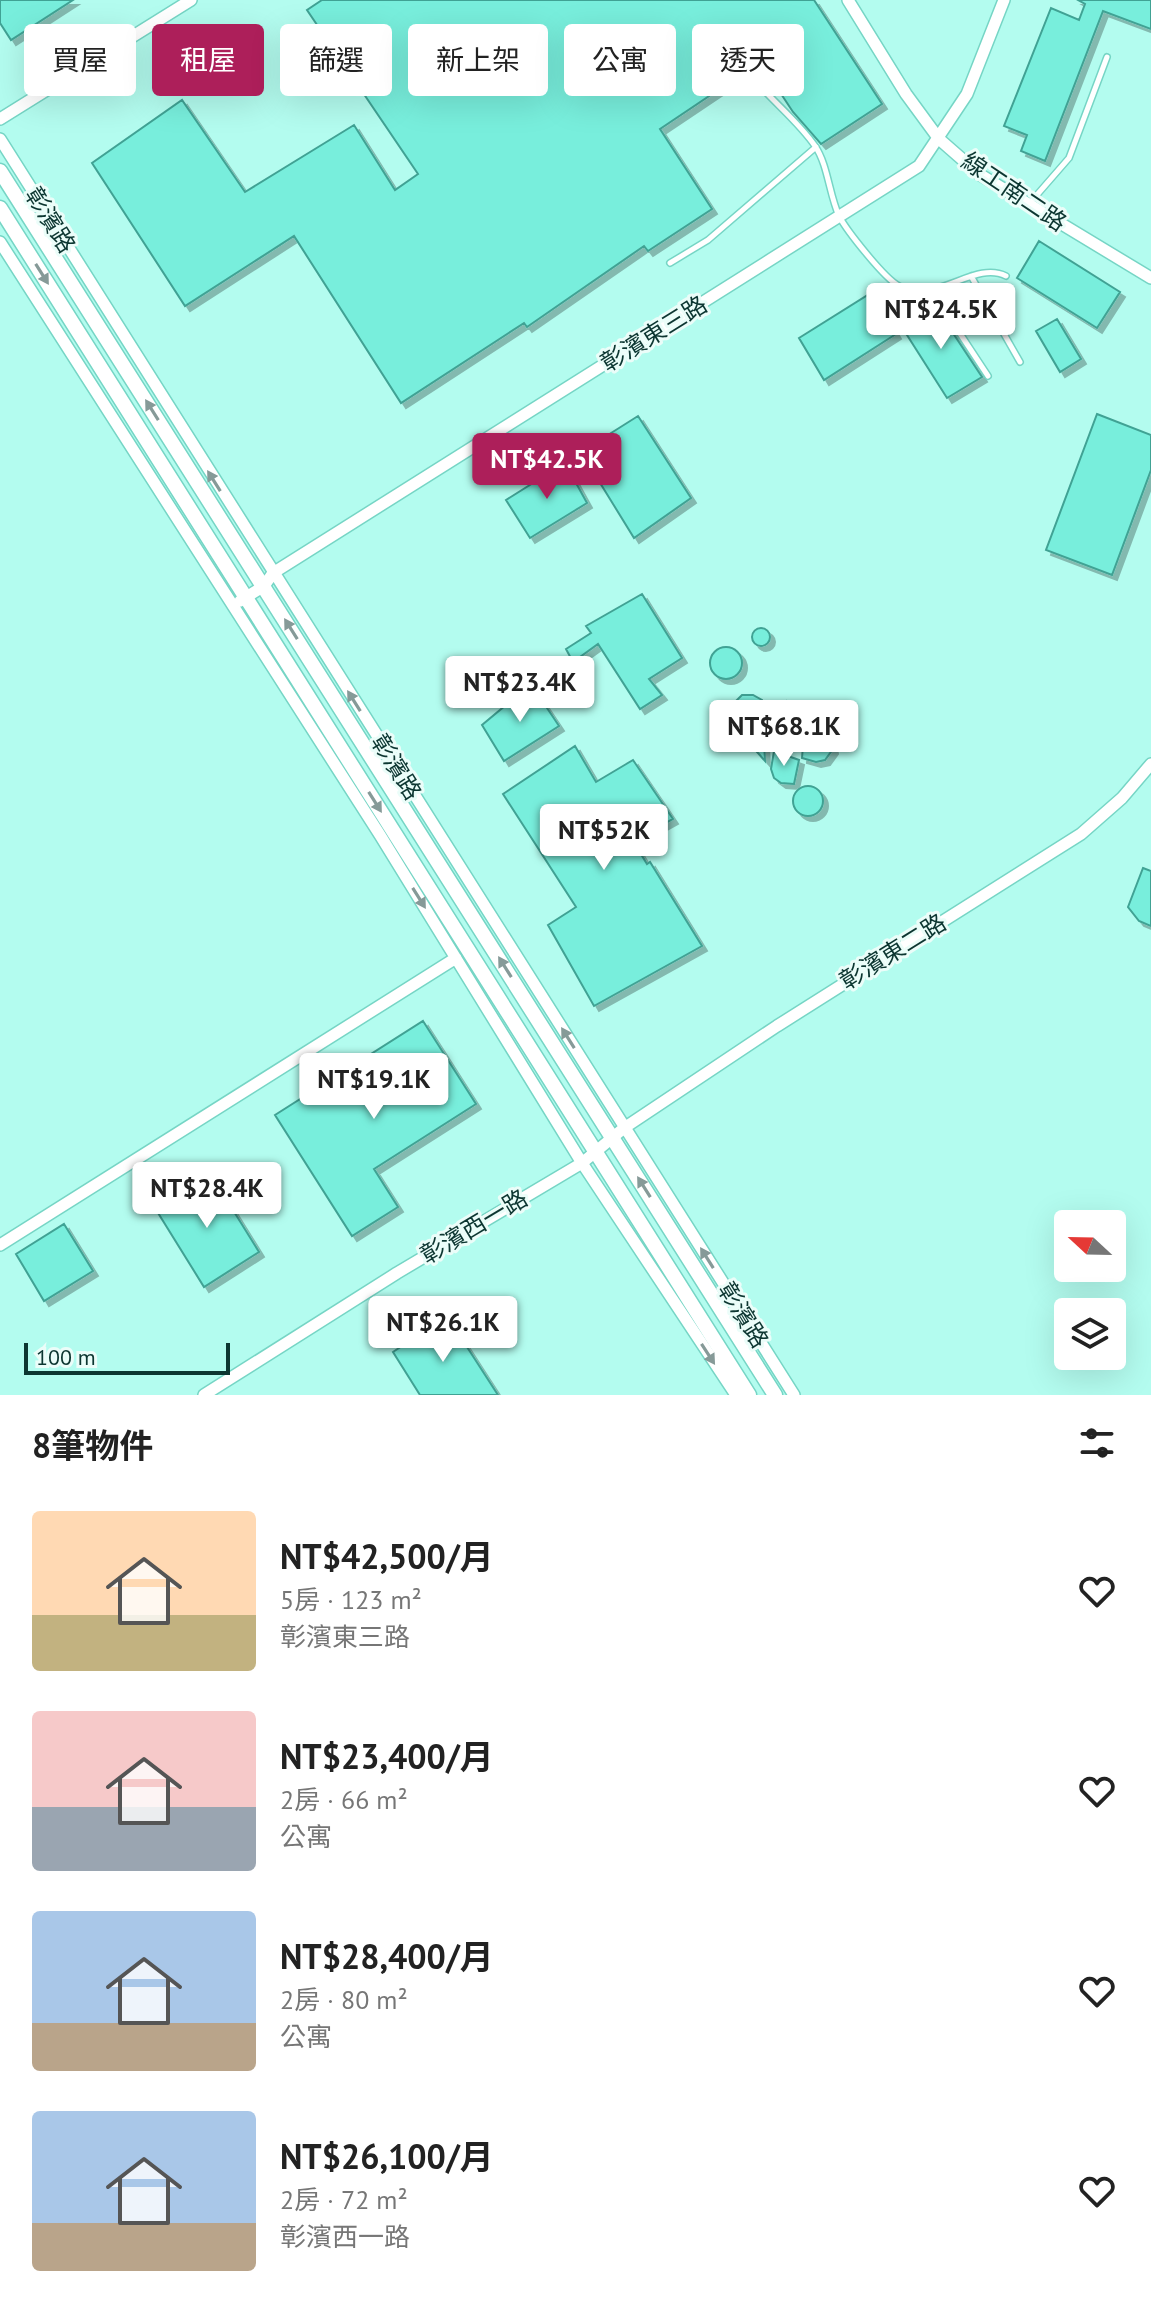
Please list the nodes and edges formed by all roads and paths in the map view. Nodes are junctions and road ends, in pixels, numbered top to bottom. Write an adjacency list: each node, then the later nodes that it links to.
1 (191, 0): 6 (street)
2 (848, 0): 8 (street, 線工南二路)
3 (1004, 0): 8 (street, 彰濱東三路)
4 (1107, 57): 11 (lane)
5 (769, 96): 9 (lane)
6 (0, 119)
7 (0, 139): 22 (street, 彰濱路, one-way to 7)
8 (939, 139): 11 (street, 線工南二路); 13 (street, 彰濱東三路)
9 (816, 147): 13 (lane); 15 (lane)
10 (0, 171): 23 (street, 彰濱路, one-way to 10)
11 (1028, 205): 18 (street, 線工南二路)
12 (0, 208): 24 (street, 彰濱路, one-way to 24)
13 (840, 217): 19 (lane); 22 (street, 彰濱東三路)
14 (0, 242): 24 (street, 彰濱路)
15 (670, 263)
16 (971, 276): 17 (lane); 19 (lane); 20 (lane)
17 (1006, 276)
18 (1151, 278)
19 (932, 291): 21 (lane)
20 (1020, 362)
21 (988, 376)
22 (273, 573): 23 (street, 彰濱東三路); 27 (street, 彰濱路, one-way to 22)
23 (264, 586): 24 (street, 彰濱東三路); 27 (street, 彰濱路, one-way to 23)
24 (240, 601): 26 (street, 彰濱路, one-way to 26); 28 (street, 彰濱路, one-way to 28)
25 (1151, 764): 27 (street, 彰濱東二路)
26 (456, 958): 29 (street, 彰濱路); 30 (street)
27 (619, 1133): 28 (street, 彰濱東二路); 34 (street, 彰濱路, one-way to 27); 35 (street, 彰濱路, one-way to 27)
28 (595, 1152): 29 (street, 彰濱西一路); 33 (street, 彰濱路)
29 (582, 1163): 31 (street, 彰濱西一路); 32 (street, 彰濱路, one-way to 32)
30 (0, 1245)
31 (204, 1395)
32 (736, 1395)
33 (749, 1395)
34 (775, 1395)
35 (794, 1395)

